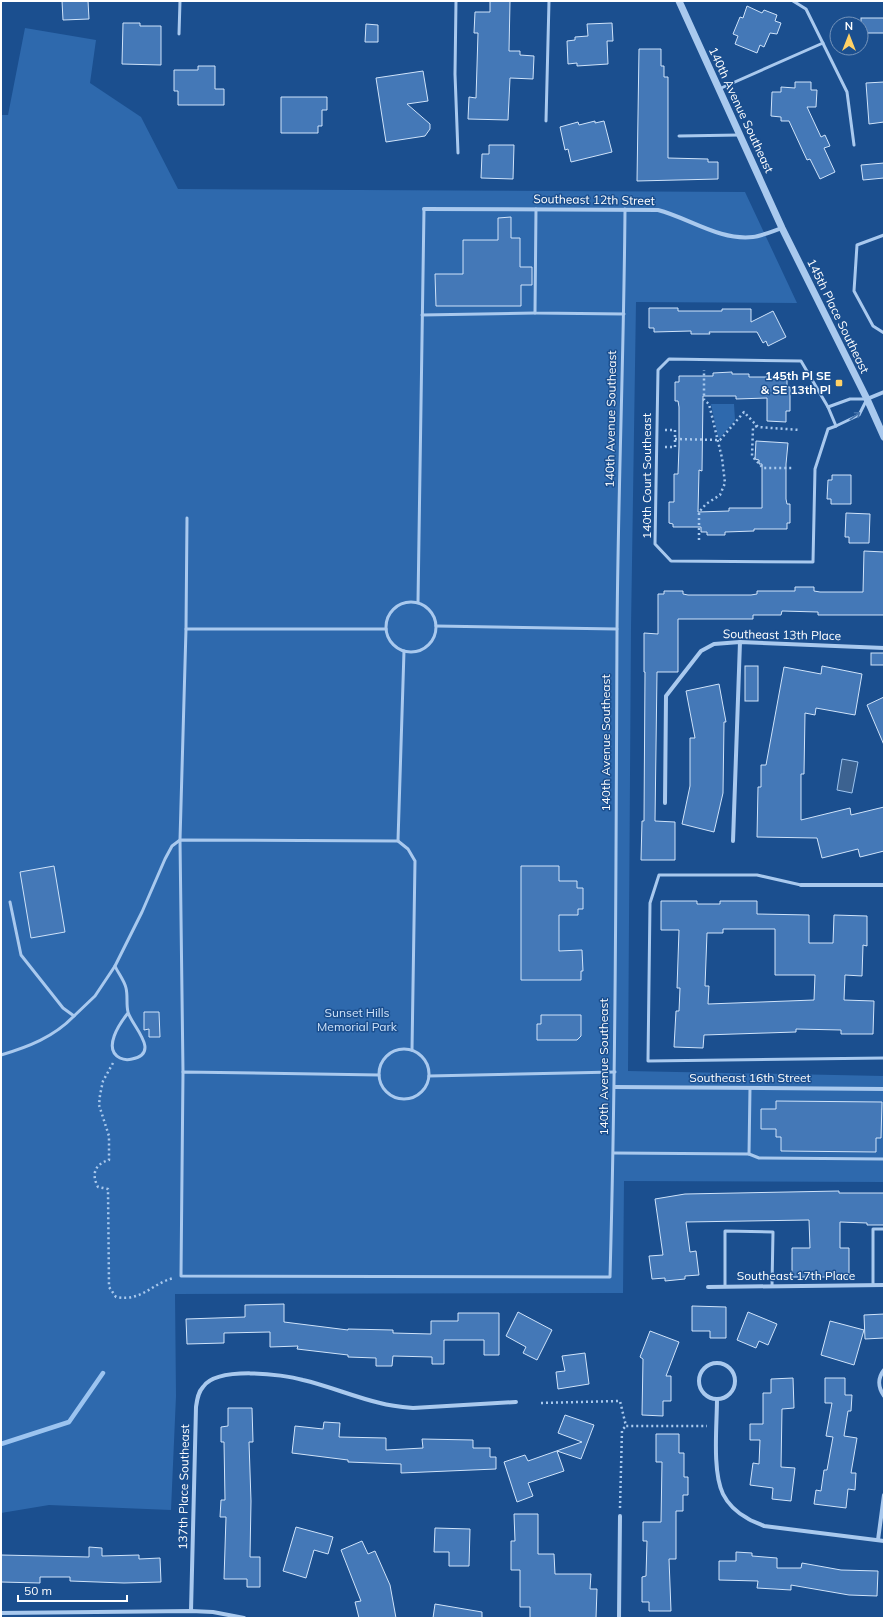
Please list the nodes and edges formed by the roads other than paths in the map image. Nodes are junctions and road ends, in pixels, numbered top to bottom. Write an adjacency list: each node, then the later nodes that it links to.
1 (180, 1): 6 (lane)
2 (456, 1): 13 (lane)
3 (549, 1): 9 (lane)
4 (679, 1): 8 (street, 140th Avenue Southeast)
5 (793, 1): 7 (lane)
6 (180, 34)
7 (823, 43): 8 (lane); 12 (lane)
8 (719, 89): 10 (street, 140th Avenue Southeast)
9 (546, 121)
10 (741, 135): 11 (lane); 17 (street, 140th Avenue Southeast)
11 (679, 136)
12 (854, 145)
13 (458, 153)
14 (424, 209): 15 (street, Southeast 12th Street); 20 (lane)
15 (536, 209): 16 (street, Southeast 12th Street); 19 (lane)
16 (625, 209): 17 (street, Southeast 12th Street); 21 (lane, 140th Avenue Southeast)
17 (782, 228): 24 (street, 145th Place Southeast)
18 (884, 235): 22 (lane)
19 (535, 313): 20 (lane); 21 (lane)
20 (422, 314): 29 (lane)
21 (624, 314): 33 (lane, 140th Avenue Southeast)
22 (884, 334)
23 (884, 392): 24 (street)
24 (867, 399): 25 (lane); 26 (lane, 140th Court Southeast, one-way to 24); 27 (street, 145th Place Southeast)
25 (828, 407): 26 (lane, 140th Court Southeast); 26 (lane, 140th Court Southeast)
26 (836, 426)
27 (884, 436)
28 (187, 518): 31 (lane)
29 (418, 602): 30 (lane); 32 (lane)
30 (436, 626): 33 (lane); 36 (lane)
31 (186, 629): 32 (lane); 38 (lane)
32 (386, 630): 36 (lane)
33 (617, 630): 51 (lane, 140th Avenue Southeast)
34 (740, 642): 35 (street, Southeast 13th Place); 37 (street, Southeast 13th Place); 39 (street)
35 (884, 648)
36 (404, 651): 40 (lane)
37 (664, 803)
38 (180, 840): 40 (lane); 44 (lane); 50 (lane)
39 (733, 841)
40 (398, 842): 47 (lane)
41 (801, 885): 42 (street); 49 (lane)
42 (884, 885)
43 (10, 902): 46 (lane)
44 (115, 966): 45 (lane); 46 (lane)
45 (128, 1013): 45 (lane)
46 (74, 1016): 48 (lane)
47 (412, 1050): 52 (lane); 53 (lane)
48 (1, 1055)
49 (884, 1058)
50 (183, 1072): 52 (lane); 57 (lane, 140th Avenue Southeast)
51 (615, 1072): 53 (lane); 54 (lane, 140th Avenue Southeast)
52 (379, 1075): 53 (lane)
53 (429, 1076)
54 (615, 1088): 55 (street, Southeast 16th Street); 57 (lane, 140th Avenue Southeast)
55 (750, 1088): 56 (street, Southeast 16th Street); 58 (lane)
56 (884, 1089)
57 (614, 1153): 58 (lane)
58 (750, 1154): 59 (lane)
59 (884, 1160)
60 (884, 1229): 61 (lane)
61 (873, 1285): 62 (street, Southeast 17th Place); 64 (street, Southeast 17th Place)
62 (884, 1285)
63 (725, 1286): 64 (street, Southeast 17th Place); 64 (lane); 65 (street, Southeast 17th Place)
64 (772, 1286)
65 (708, 1287)
66 (884, 1370): 67 (street)
67 (884, 1396)
68 (717, 1399): 68 (street); 72 (street)
69 (516, 1402): 74 (street, 137th Place Southeast)
70 (884, 1495): 72 (street)
71 (620, 1516): 77 (street)
72 (878, 1540): 73 (street)
73 (884, 1541)
74 (191, 1611): 75 (street); 76 (street)
75 (1, 1613)
76 (244, 1618)
77 (619, 1618)

